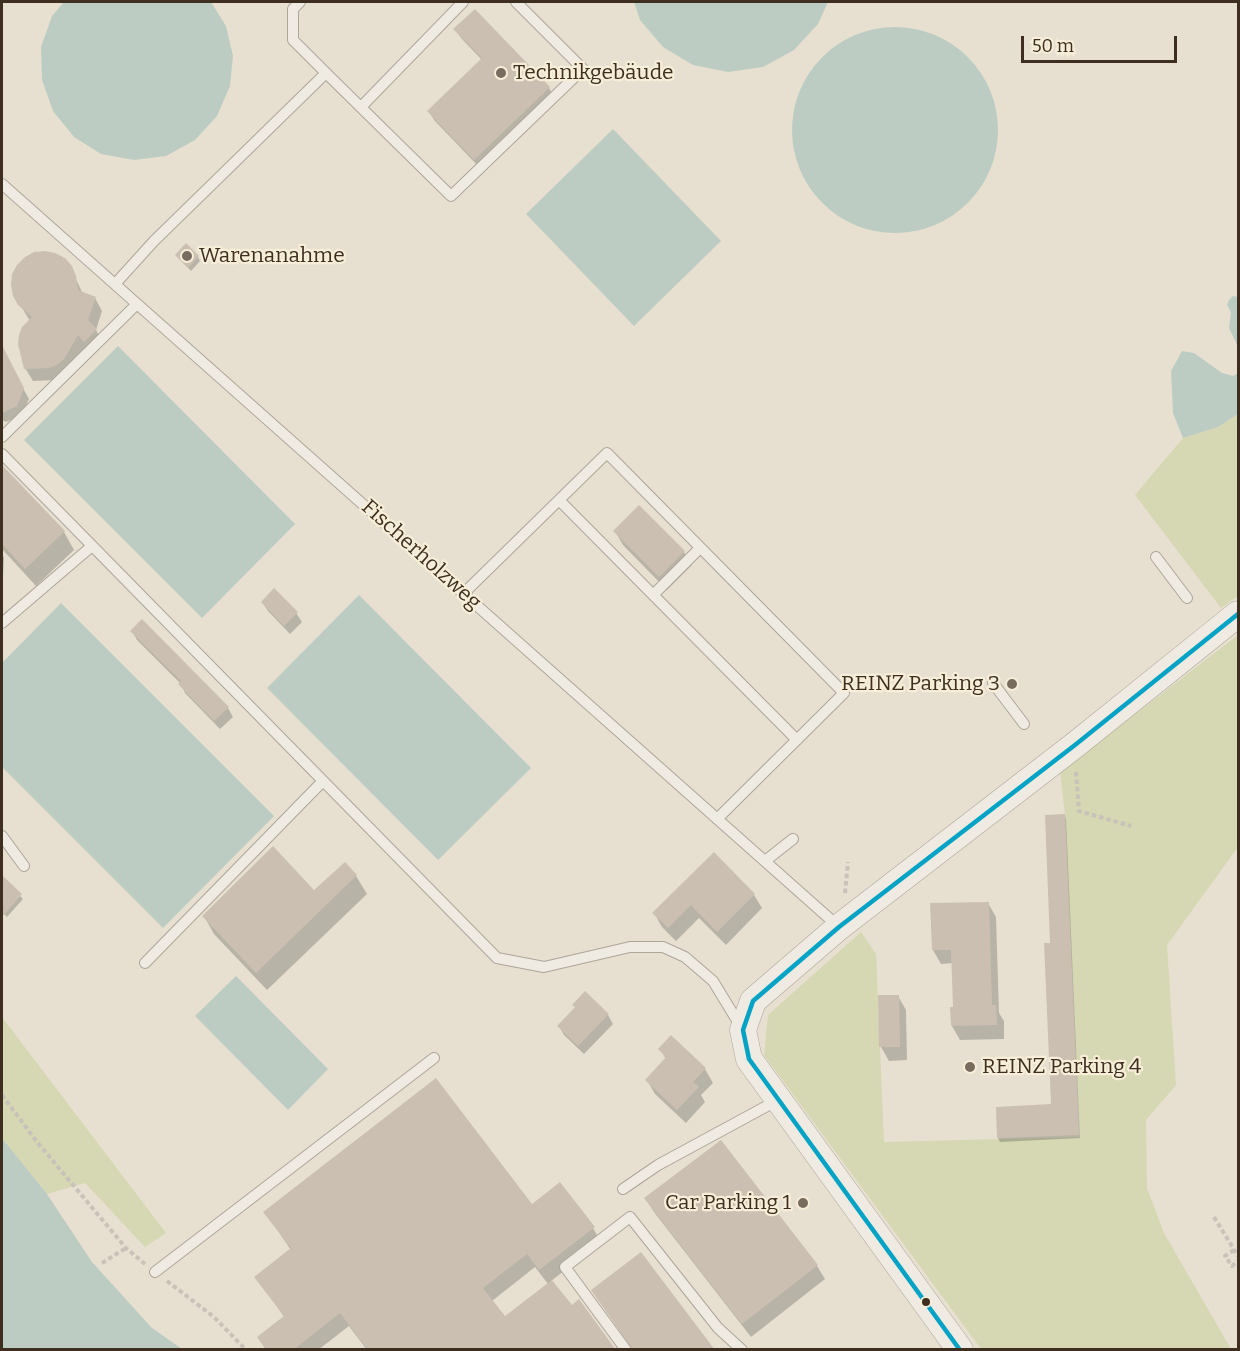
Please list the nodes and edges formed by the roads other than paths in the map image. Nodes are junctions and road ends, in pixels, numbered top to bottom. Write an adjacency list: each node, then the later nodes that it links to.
1 (300, 2): 4 (lane)
2 (463, 2): 5 (lane)
3 (516, 2): 5 (lane)
4 (326, 73): 5 (lane); 7 (lane)
5 (361, 107)
6 (2, 184): 7 (lane, Fischerholzweg)
7 (115, 284): 8 (lane, Fischerholzweg)
8 (137, 304): 9 (lane); 15 (lane, Fischerholzweg)
9 (2, 437)
10 (2, 454): 12 (lane)
11 (559, 500): 13 (lane); 15 (lane); 16 (lane)
12 (92, 546): 19 (lane); 23 (lane)
13 (700, 548): 16 (lane); 22 (lane)
14 (1156, 557): 17 (lane)
15 (464, 593): 24 (lane, Fischerholzweg)
16 (654, 595): 22 (lane)
17 (1187, 597)
18 (1239, 614): 29 (street)
19 (2, 623)
20 (993, 683): 21 (lane)
21 (1024, 724)
22 (797, 740): 24 (lane)
23 (323, 781): 30 (lane); 31 (lane)
24 (717, 819): 27 (lane, Fischerholzweg)
25 (2, 836): 28 (lane)
26 (793, 838): 27 (lane)
27 (765, 861): 29 (lane, Fischerholzweg)
28 (24, 866)
29 (839, 927): 31 (street)
30 (145, 963)
31 (743, 1030): 33 (street)
32 (434, 1058): 35 (lane)
33 (778, 1100): 34 (lane); 38 (street)
34 (623, 1189)
35 (155, 1272)
36 (626, 1350): 37 (lane)
37 (742, 1350)
38 (960, 1350)

